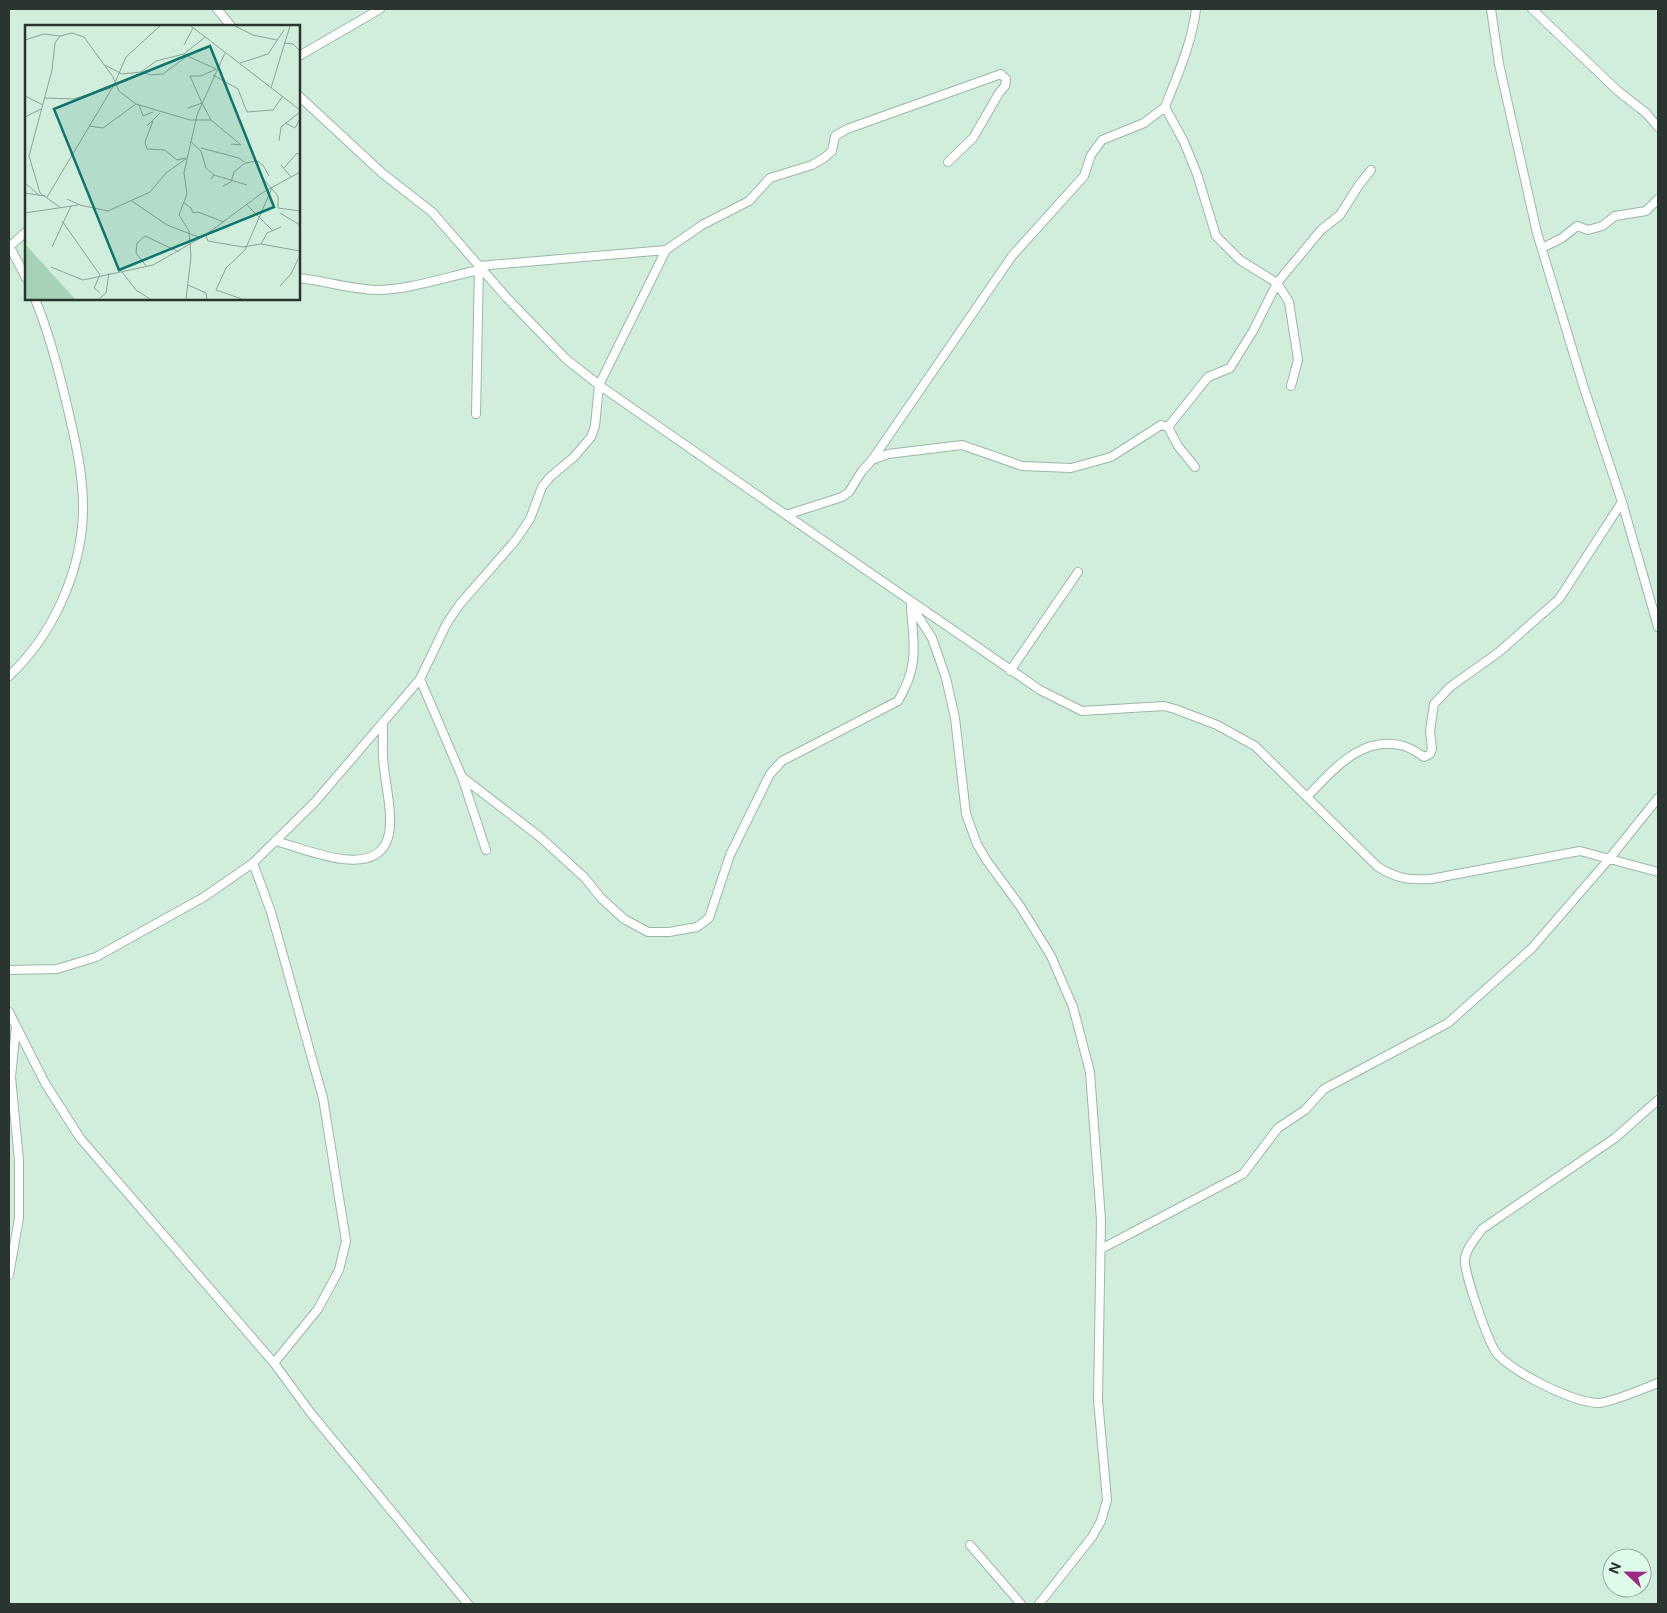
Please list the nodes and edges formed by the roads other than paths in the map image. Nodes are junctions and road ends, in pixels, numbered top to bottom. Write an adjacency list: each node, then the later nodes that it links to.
1 (217, 9): 6 (street)
2 (380, 9): 7 (street)
3 (1196, 9): 9 (street)
4 (1492, 9): 16 (street)
5 (1532, 9): 10 (street)
6 (229, 25)
7 (300, 55)
8 (300, 97): 18 (street)
9 (1165, 107): 21 (street); 27 (street)
10 (1658, 127)
11 (948, 162): 17 (street)
12 (1371, 170): 21 (street)
13 (1658, 199): 16 (street)
14 (25, 233): 15 (street)
15 (9, 246): 19 (street)
16 (1542, 248): 29 (street)
17 (666, 250): 18 (street); 23 (street)
18 (479, 268): 20 (street); 23 (street); 25 (street)
19 (25, 276)
20 (300, 278)
21 (1277, 283): 24 (street); 26 (street)
22 (35, 300): 35 (street)
23 (599, 385): 30 (street); 36 (street)
24 (1291, 386)
25 (476, 414)
26 (1168, 427): 27 (street); 28 (street)
27 (872, 460): 30 (street)
28 (1195, 467)
29 (1622, 502): 33 (street); 39 (street)
30 (786, 515): 32 (street)
31 (1078, 572): 34 (street)
32 (909, 602): 34 (street); 38 (street); 50 (street)
33 (1658, 627)
34 (1010, 671): 39 (street)
35 (9, 676)
36 (420, 679): 37 (street); 38 (street)
37 (383, 722): 41 (street); 41 (street)
38 (462, 777): 42 (street)
39 (1307, 797): 43 (street)
40 (1658, 798): 43 (street)
41 (275, 841): 44 (street)
42 (486, 850)
43 (1609, 859): 45 (street); 50 (street)
44 (253, 863): 46 (street); 52 (street)
45 (1658, 872)
46 (9, 970)
47 (9, 1012): 48 (street)
48 (17, 1025): 51 (street); 52 (street)
49 (1658, 1100): 53 (street)
50 (1100, 1249): 57 (street)
51 (9, 1275)
52 (274, 1363): 55 (street)
53 (1658, 1383)
54 (970, 1545): 56 (street)
55 (468, 1604)
56 (1021, 1604)
57 (1039, 1604)

